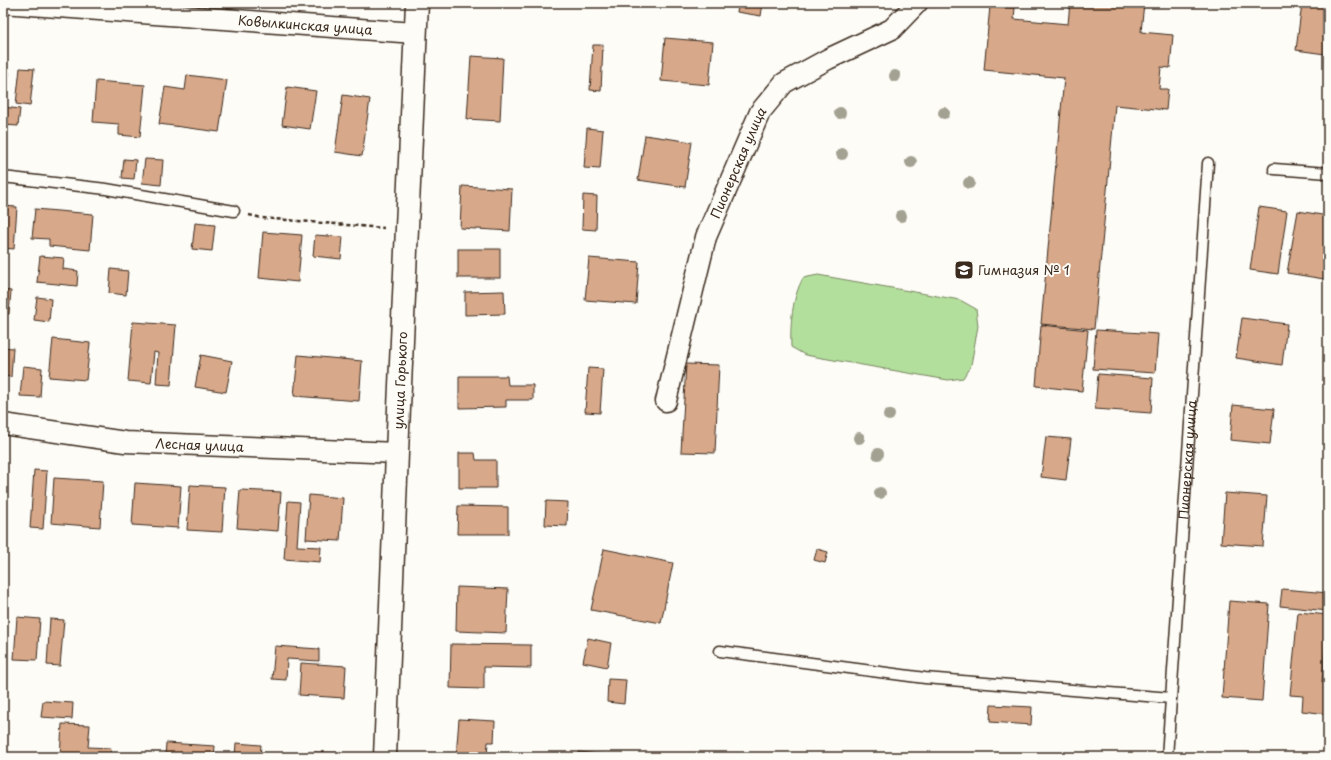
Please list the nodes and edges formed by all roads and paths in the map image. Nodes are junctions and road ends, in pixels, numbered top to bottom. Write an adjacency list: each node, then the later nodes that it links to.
1 (3, 3): 4 (street, Ковылкинская улица)
2 (417, 3): 4 (main road, улица Горького)
3 (918, 3): 11 (street, Пионерская улица)
4 (415, 33): 10 (main road, улица Горького)
5 (1208, 163): 15 (lane, Пионерская улица)
6 (1274, 169): 7 (lane)
7 (1328, 173)
8 (3, 177): 9 (lane)
9 (234, 211): 10 (path)
10 (406, 230): 13 (main road, улица Горького)
11 (666, 401)
12 (3, 424): 13 (street, Лесная улица)
13 (396, 453): 16 (main road, улица Горького)
14 (720, 651): 15 (lane)
15 (1171, 698): 17 (lane, Пионерская улица)
16 (385, 757)
17 (1167, 757)

